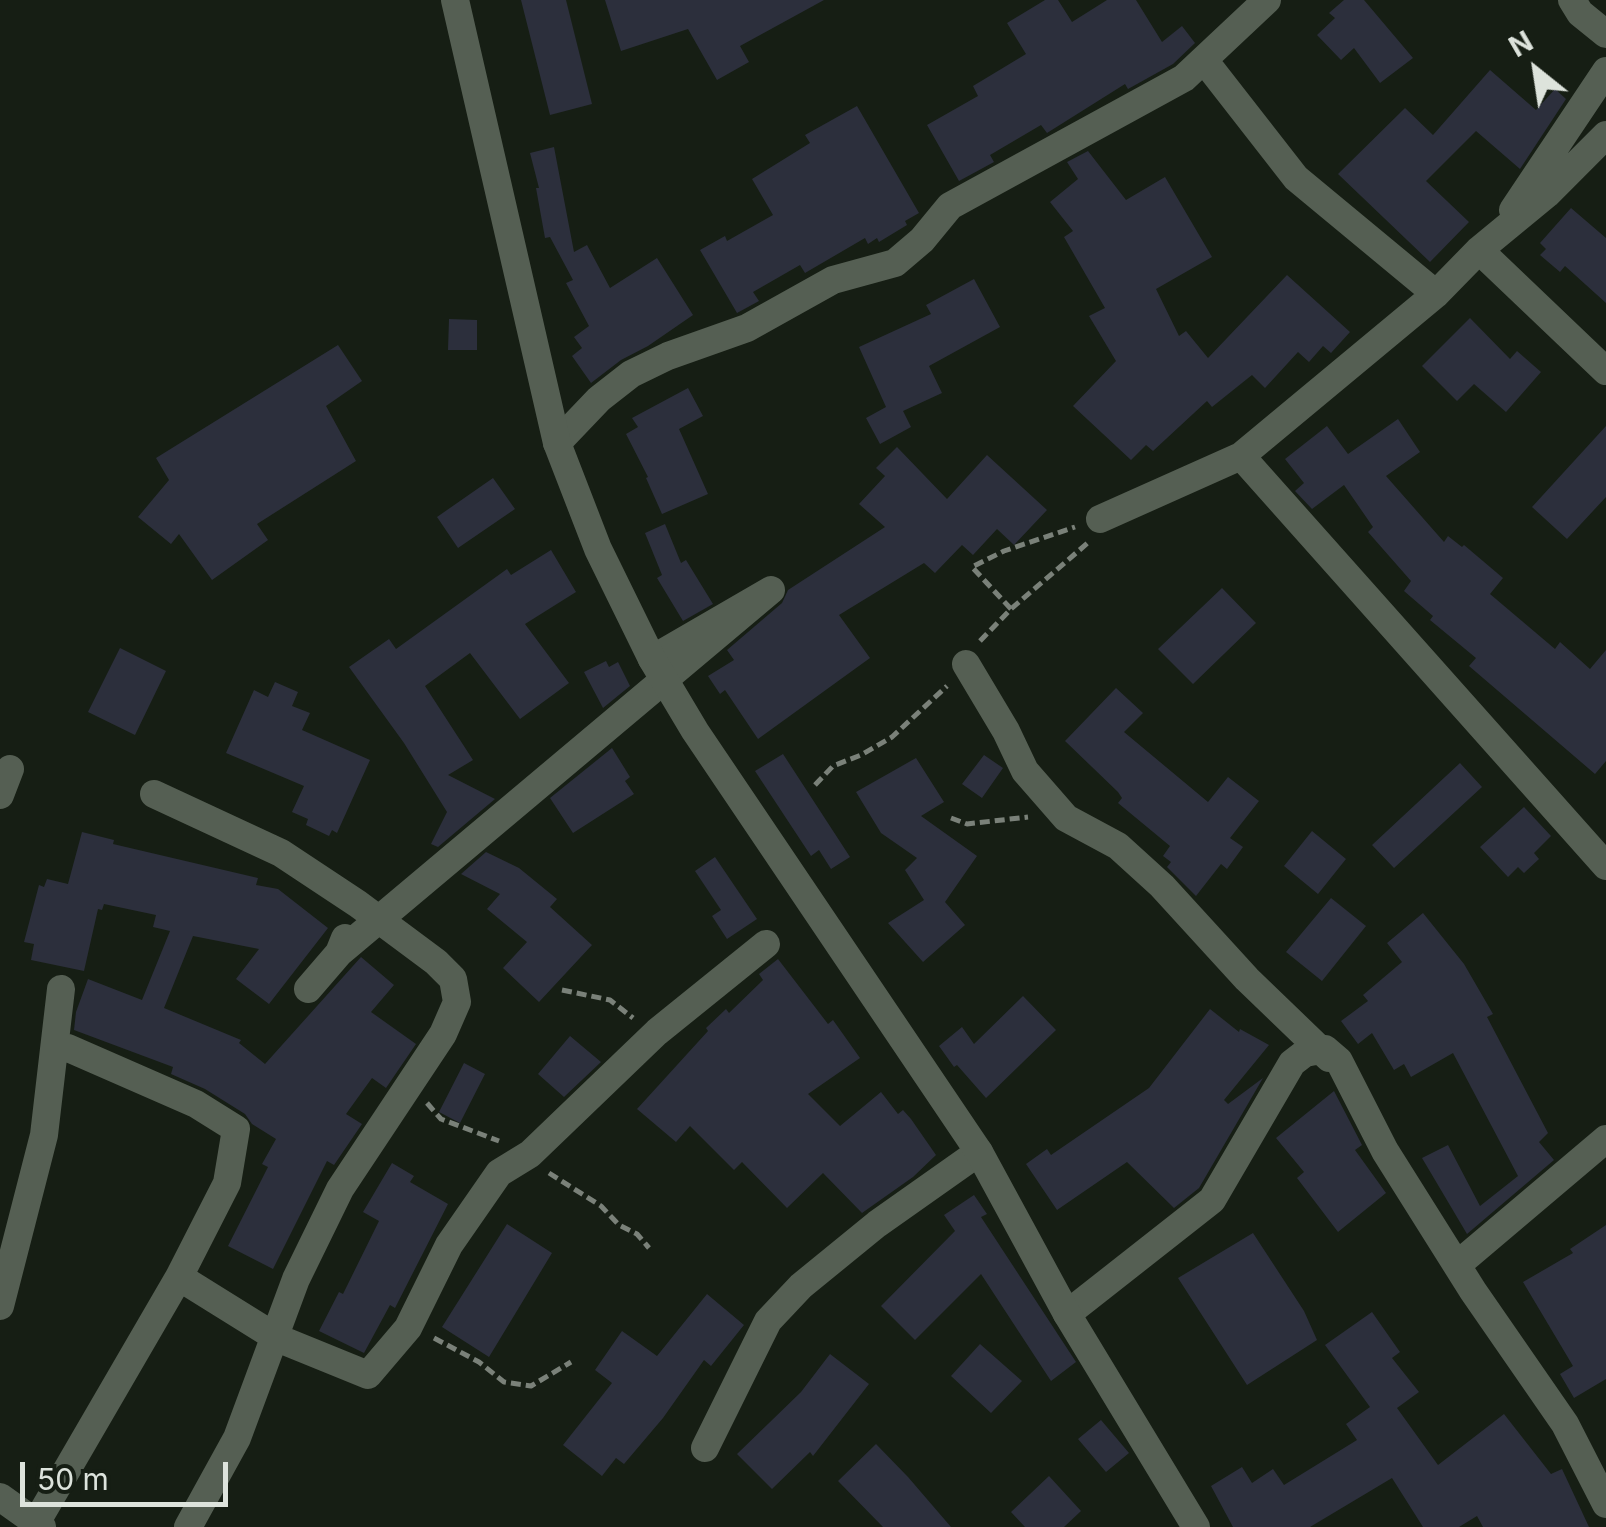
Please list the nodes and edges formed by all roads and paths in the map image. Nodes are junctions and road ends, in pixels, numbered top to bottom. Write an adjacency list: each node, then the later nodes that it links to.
1 (455, 0): 11 (street)
2 (1267, 0): 5 (street)
3 (1572, 0): 4 (street)
4 (1606, 34)
5 (1204, 60): 9 (street); 11 (street)
6 (1606, 71): 8 (street)
7 (1606, 136): 8 (street)
8 (1487, 243): 9 (street); 10 (street)
9 (1436, 294): 12 (street)
10 (1606, 371)
11 (557, 443): 15 (street)
12 (1242, 456): 13 (street); 20 (street)
13 (1100, 518): 14 (path)
14 (1010, 609)
15 (652, 659): 23 (street); 31 (street)
16 (966, 664): 19 (street)
17 (154, 794): 21 (street)
18 (951, 818): 19 (path)
19 (1066, 818): 29 (street)
20 (1606, 866)
21 (358, 904): 23 (street); 37 (street)
22 (766, 944): 27 (street)
23 (338, 953): 24 (street)
24 (308, 989)
25 (61, 990): 34 (street)
26 (562, 990): 27 (path)
27 (657, 1032): 36 (street)
28 (68, 1048): 33 (street)
29 (1334, 1064)
30 (1606, 1138): 32 (street)
31 (980, 1152): 35 (street); 39 (street)
32 (1456, 1265): 35 (street); 40 (street)
33 (178, 1277): 37 (street); 41 (street)
34 (0, 1306)
35 (1067, 1314): 43 (street)
36 (408, 1328): 37 (street); 38 (path)
37 (276, 1338): 42 (street)
38 (572, 1362)
39 (705, 1448)
40 (1606, 1504)
41 (25, 1517)
42 (188, 1527)
43 (1196, 1527)

